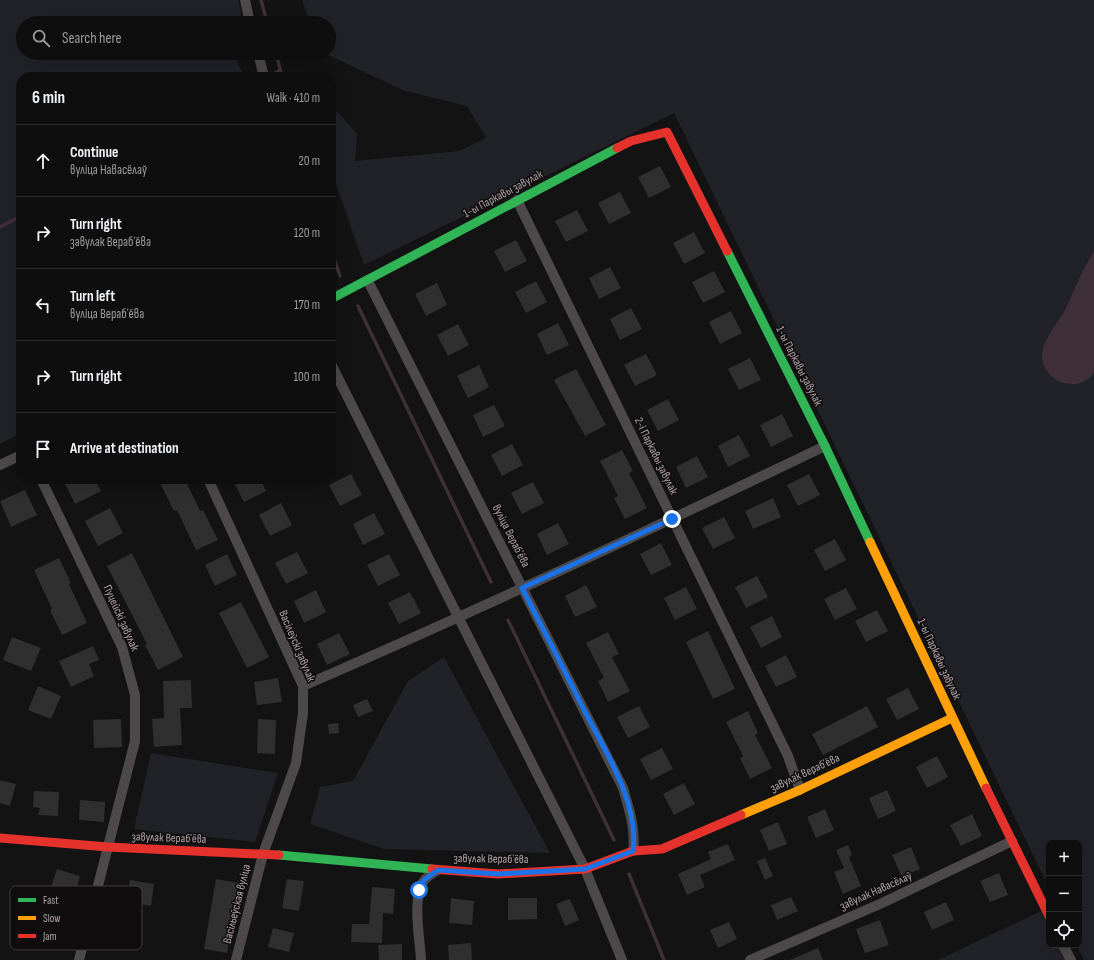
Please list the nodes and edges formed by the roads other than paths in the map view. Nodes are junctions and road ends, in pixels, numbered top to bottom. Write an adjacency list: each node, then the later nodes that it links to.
1 (245, 0): 2 (street)
2 (248, 16)
3 (260, 60): 4 (street)
4 (263, 72)
5 (517, 200): 6 (street, 1-ы Паркавы завулак); 9 (street, 1-ы Паркавы завулак); 14 (street, 2-і Паркавы завулак)
6 (368, 281): 7 (street, 1-ы Паркавы завулак); 15 (street, вуліца Верабʼёва)
7 (336, 294)
8 (336, 374): 16 (street)
9 (825, 446): 14 (street); 18 (street, 1-ы Паркавы завулак)
10 (16, 457): 11 (street)
11 (0, 465)
12 (43, 484): 22 (street, Пуцейскі завулак)
13 (210, 484): 17 (street, Васілеўскі завулак)
14 (672, 519): 15 (street); 19 (street, 2-і Паркавы завулак)
15 (522, 588): 16 (street); 23 (street, вуліца Верабʼёва)
16 (458, 619): 17 (street); 25 (street)
17 (303, 686): 24 (street, Васілеўскі завулак)
18 (952, 718): 19 (street, завулак Верабʼёва); 21 (street, 1-ы Паркавы завулак)
19 (800, 790): 23 (street, завулак Верабʼёва)
20 (0, 838): 22 (street, завулак Верабʼёва)
21 (1012, 842): 28 (street, 1-ы Паркавы завулак); 35 (street, завулак Навасёлаў)
22 (108, 847): 24 (street, завулак Верабʼёва); 27 (street, Пуцейскі завулак)
23 (633, 851): 25 (street, завулак Верабʼёва)
24 (263, 854): 26 (street, завулак Верабʼёва); 32 (street, Васільеўская вуліца)
25 (585, 869): 26 (street, завулак Верабʼёва); 34 (street)
26 (438, 870): 33 (street)
27 (98, 886)
28 (1047, 912)
29 (1065, 948): 36 (street)
30 (82, 950): 31 (street, Пуцейскі завулак)
31 (79, 960)
32 (236, 960)
33 (421, 960)
34 (622, 960)
35 (750, 960)
36 (1071, 960)

